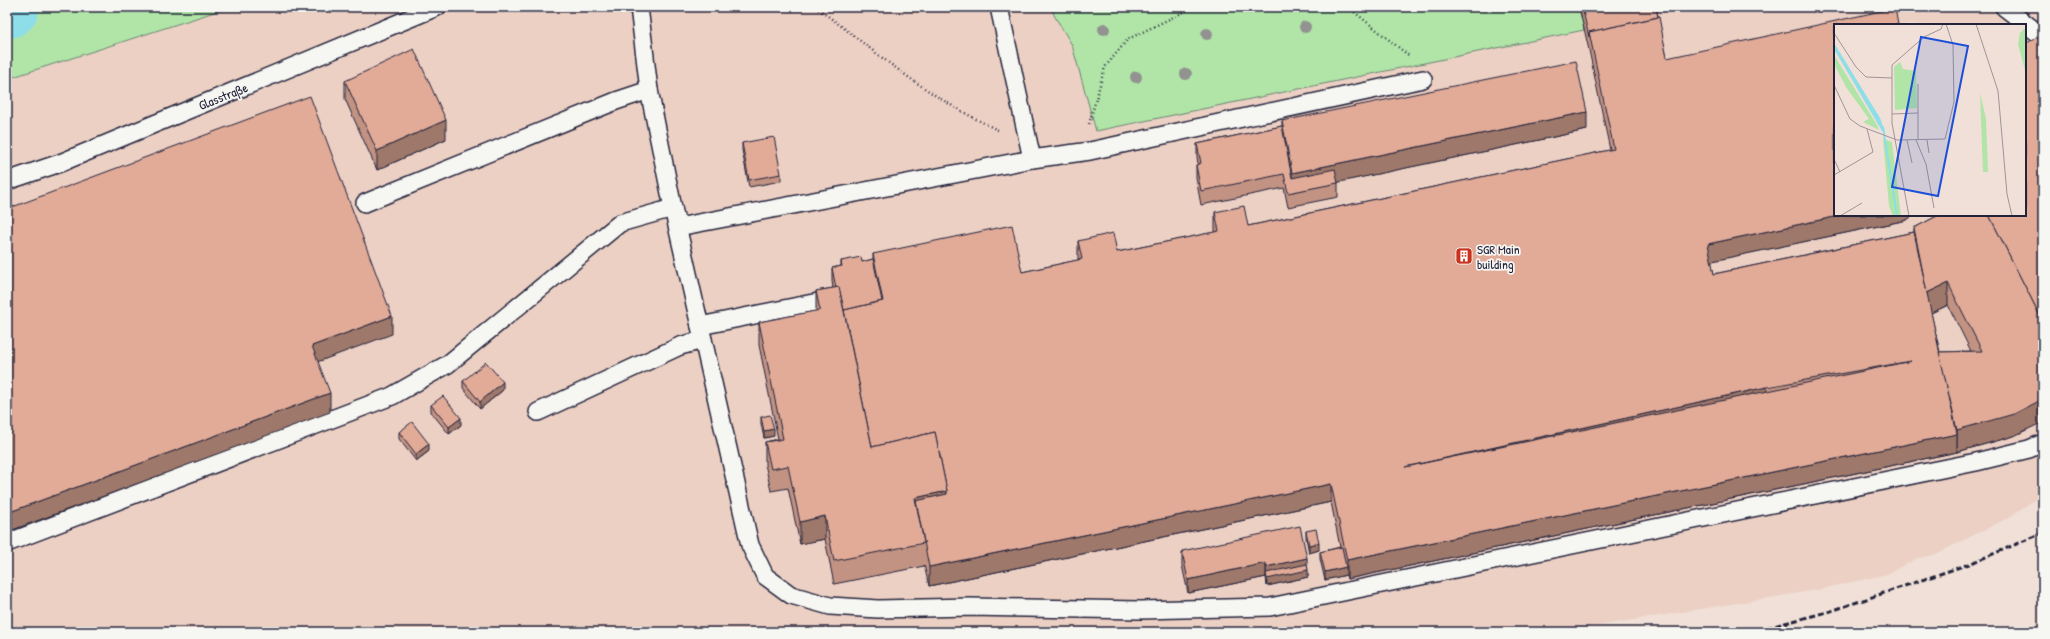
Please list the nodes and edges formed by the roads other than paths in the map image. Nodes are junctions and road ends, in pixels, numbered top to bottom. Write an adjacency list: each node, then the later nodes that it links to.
1 (437, 7): 9 (lane, Glasstraße)
2 (639, 7): 7 (lane)
3 (999, 7): 8 (lane)
4 (2004, 7): 5 (lane)
5 (2043, 37)
6 (1423, 79): 8 (lane)
7 (649, 90): 10 (lane); 11 (lane)
8 (1032, 159): 12 (lane)
9 (7, 181)
10 (365, 203)
11 (673, 208): 12 (lane); 17 (lane)
12 (678, 227): 14 (lane)
13 (823, 301): 14 (lane)
14 (701, 333): 15 (lane); 16 (lane)
15 (538, 412)
16 (2043, 443)
17 (7, 543)

